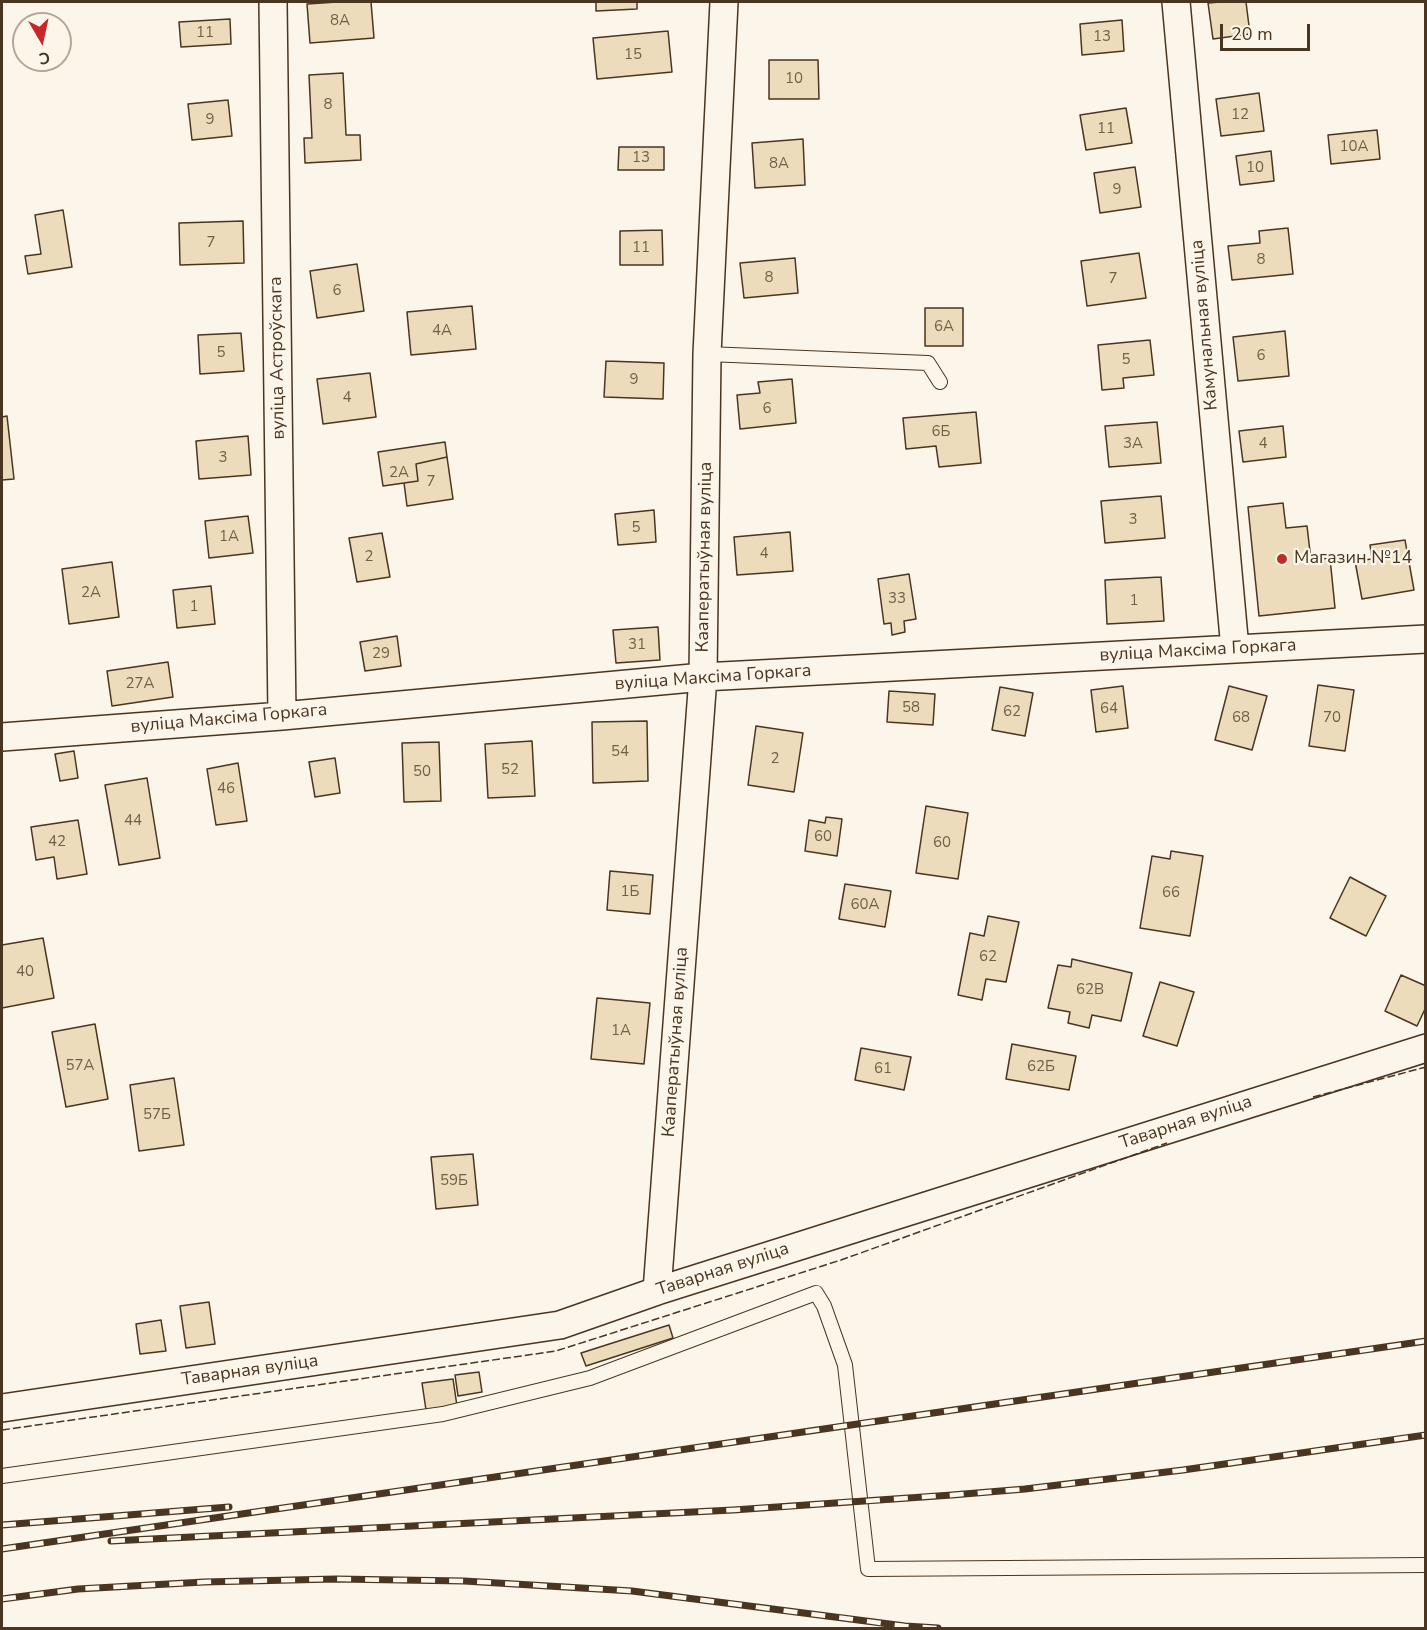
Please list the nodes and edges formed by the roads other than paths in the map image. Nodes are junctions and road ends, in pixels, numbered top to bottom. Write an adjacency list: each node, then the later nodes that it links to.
1 (273, 2): 9 (street, вуліца Астроўскага)
2 (724, 2): 4 (street, Кааператыўная вуліца)
3 (1176, 2): 7 (street, Камунальная вуліца)
4 (707, 354): 5 (lane); 8 (street, Кааператыўная вуліца)
5 (940, 382)
6 (1425, 639): 7 (street, вуліца Максіма Горкага)
7 (1235, 649): 8 (street, вуліца Максіма Горкага)
8 (704, 677): 9 (street, вуліца Максіма Горкага); 12 (street, Кааператыўная вуліца)
9 (282, 716): 10 (street, вуліца Максіма Горкага)
10 (2, 737)
11 (1425, 1048): 12 (street, Таварная вуліца)
12 (657, 1290): 13 (street, Таварная вуліца)
13 (2, 1408)
14 (2, 1476): 15 (lane)
15 (1425, 1565)

